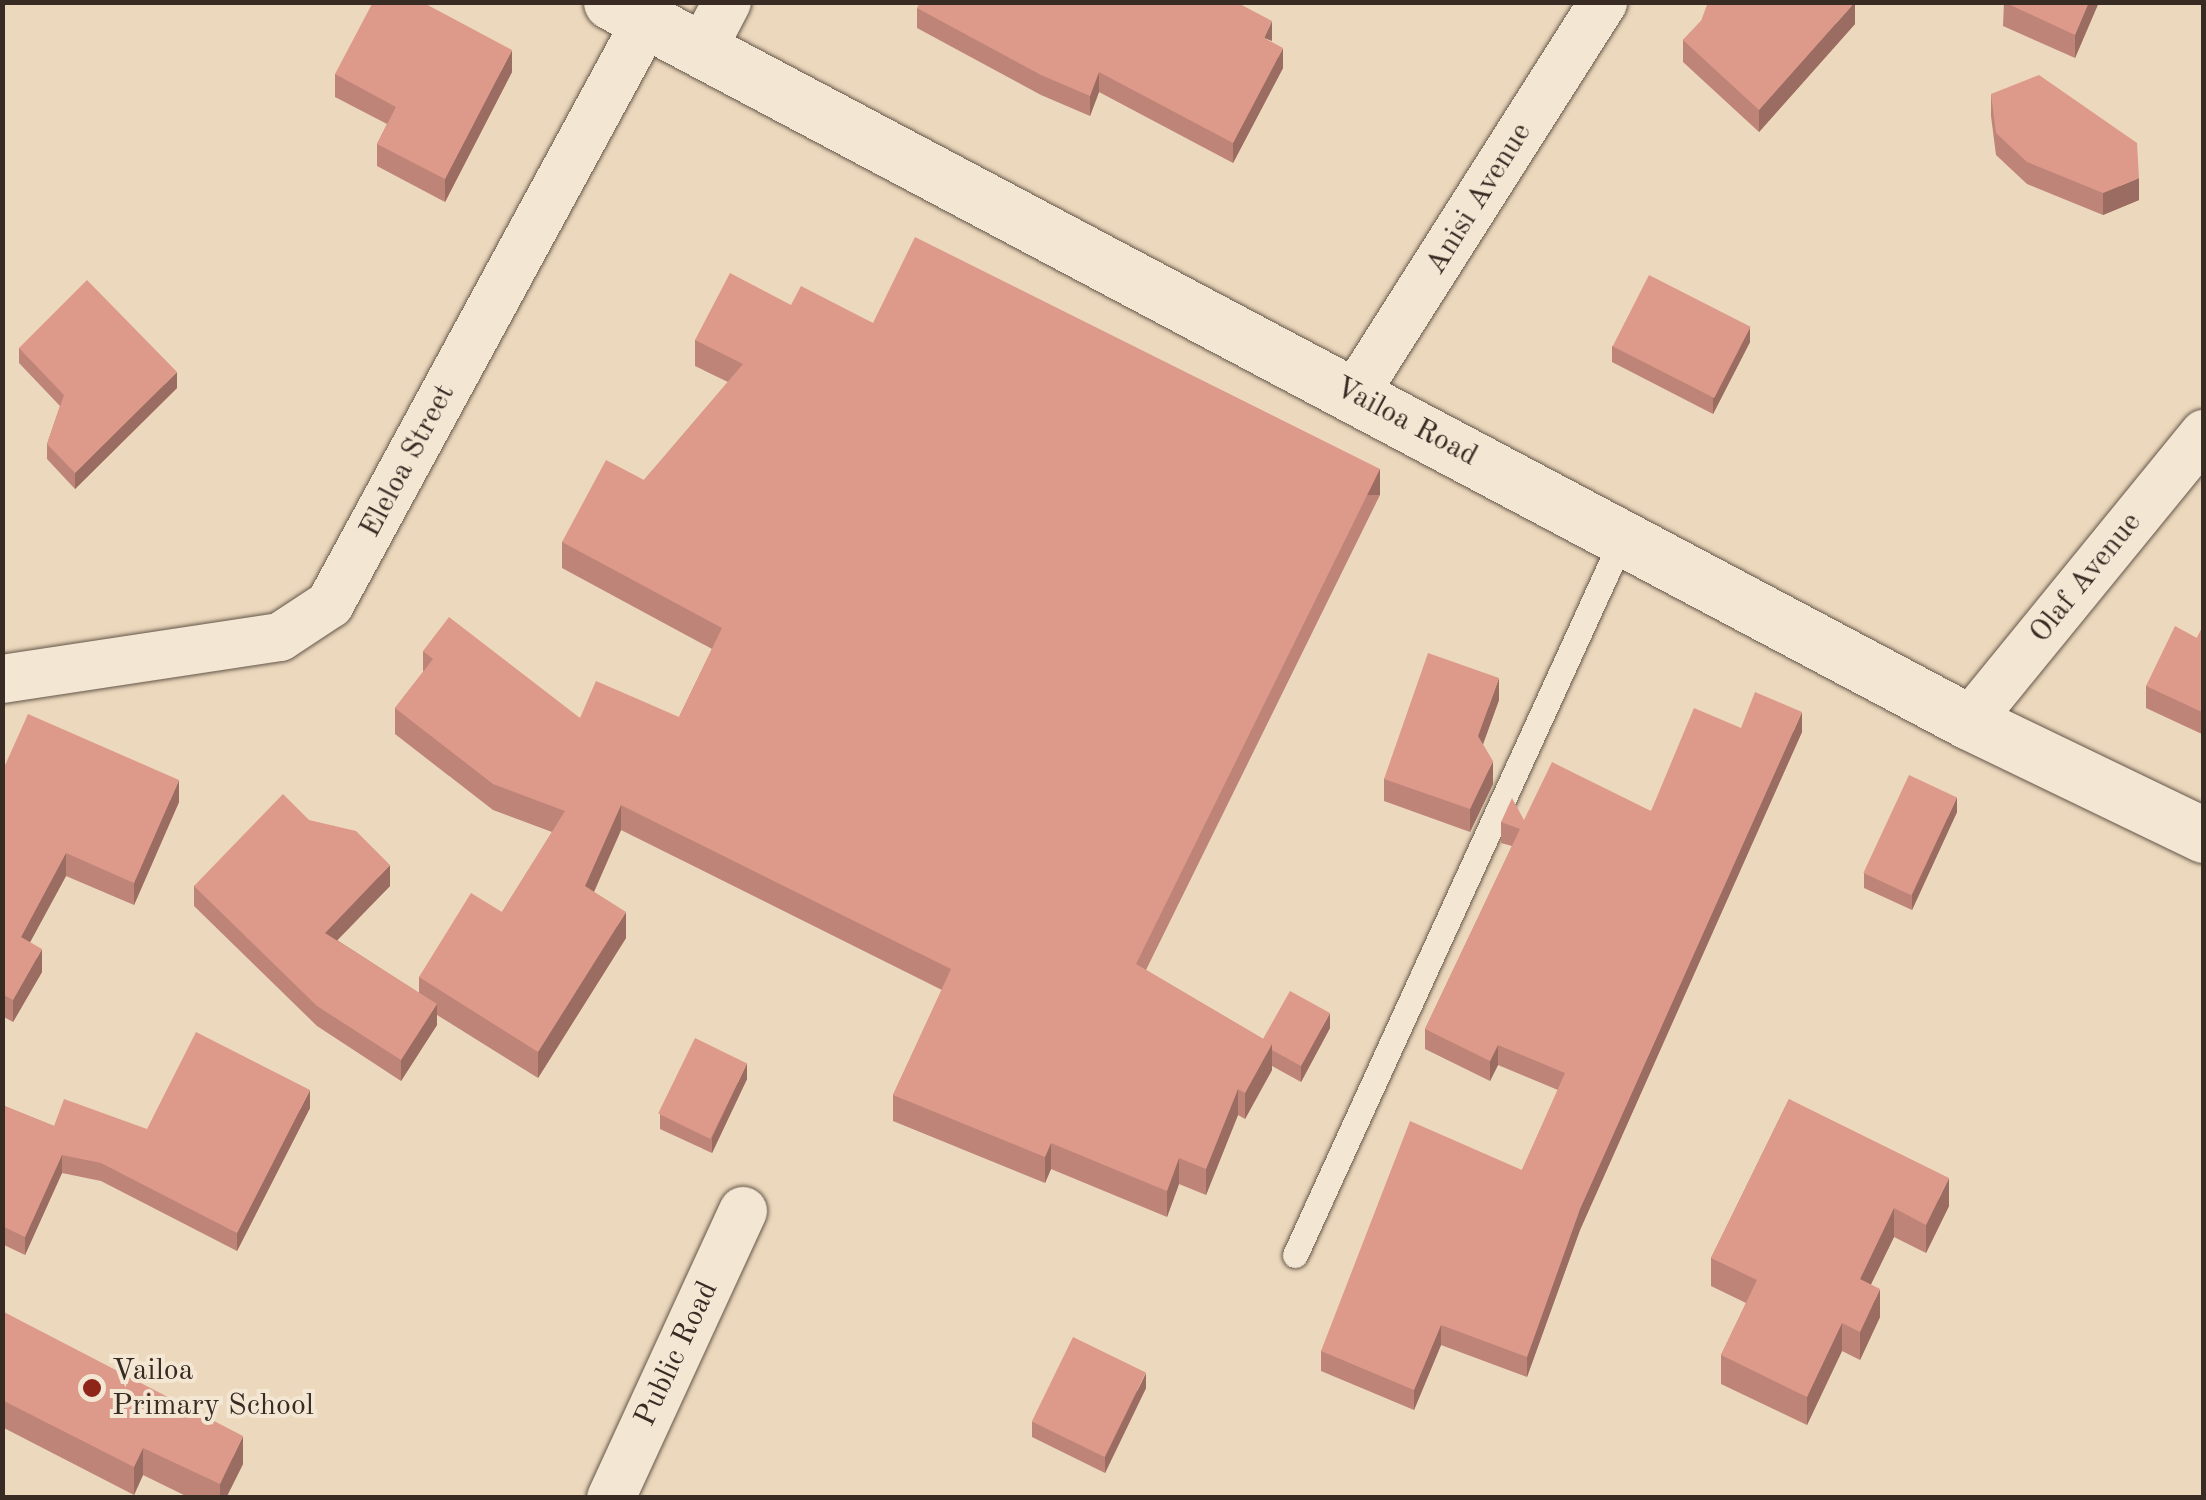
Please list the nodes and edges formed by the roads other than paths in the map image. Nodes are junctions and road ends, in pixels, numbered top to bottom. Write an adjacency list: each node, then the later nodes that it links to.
1 (727, 2): 4 (street)
2 (1603, 2): 5 (street, Anisi Avenue)
3 (630, 10): 4 (main road, Vailoa Road); 8 (street, Eleloa Street)
4 (701, 52): 5 (main road, Vailoa Road)
5 (1354, 395): 7 (main road, Vailoa Road)
6 (2204, 434): 9 (street, Olaf Avenue)
7 (1623, 537): 9 (main road, Vailoa Road); 12 (lane)
8 (2, 679)
9 (1969, 722): 10 (main road, Vailoa Road)
10 (2204, 834)
11 (743, 1211): 13 (street, Public Road)
12 (1296, 1255)
13 (611, 1498)

